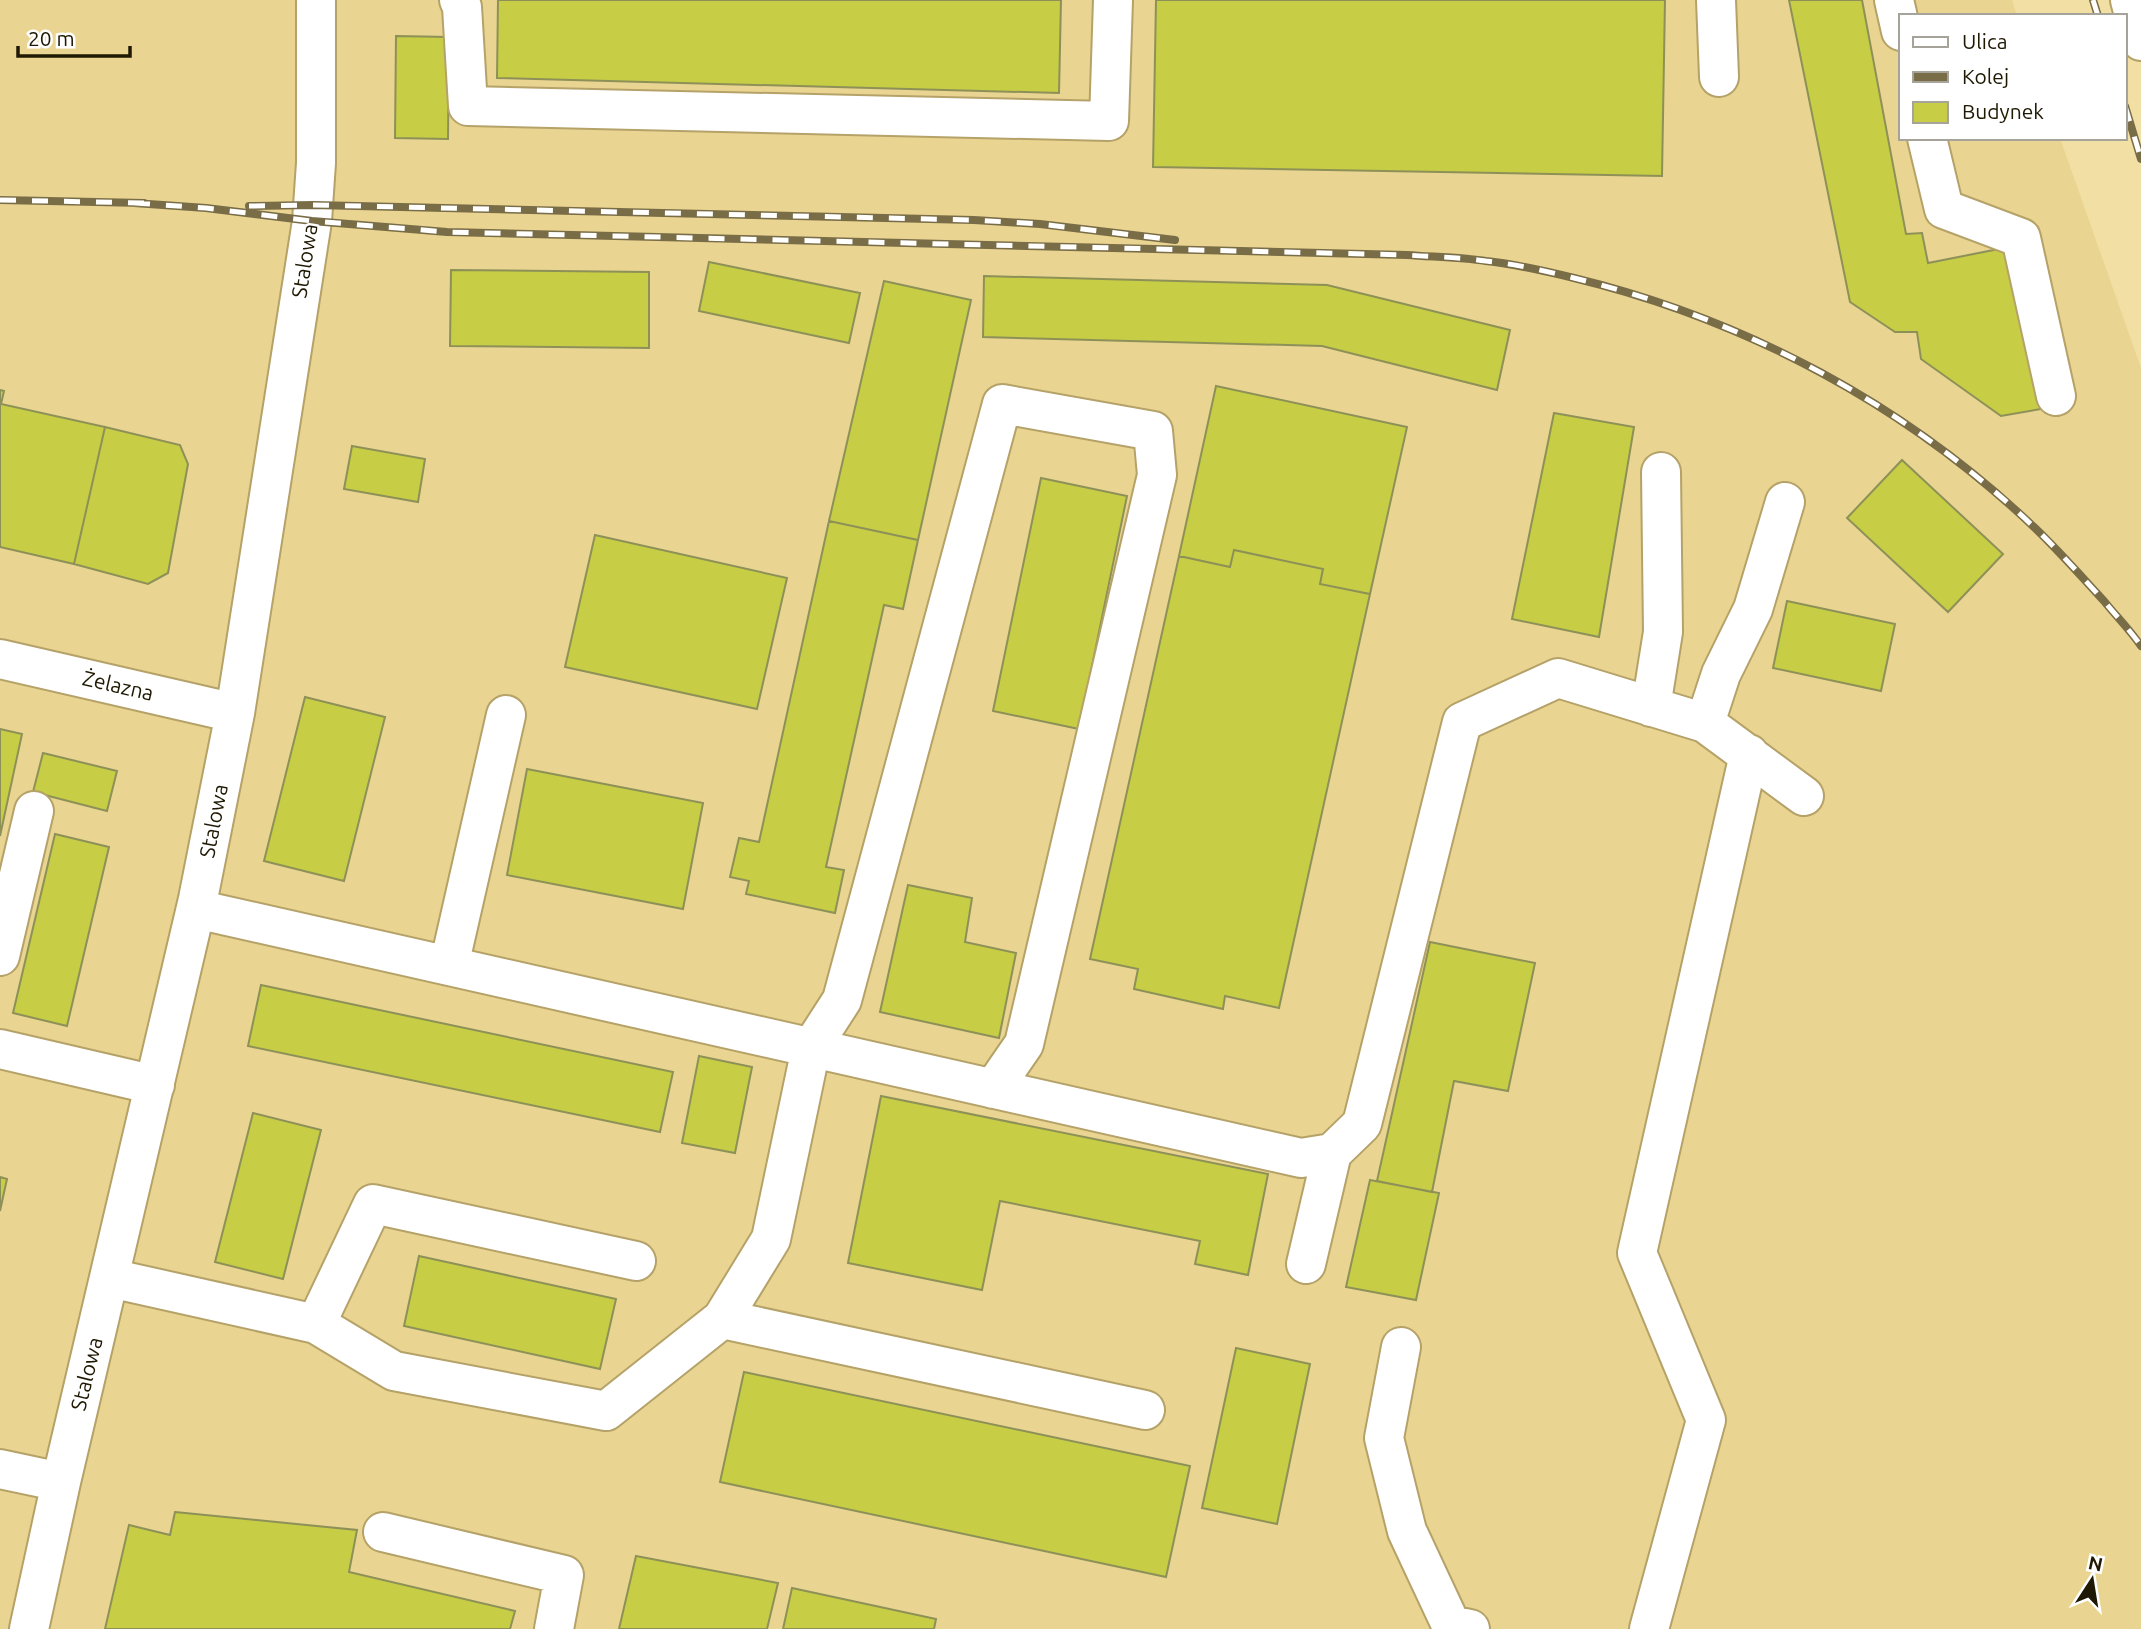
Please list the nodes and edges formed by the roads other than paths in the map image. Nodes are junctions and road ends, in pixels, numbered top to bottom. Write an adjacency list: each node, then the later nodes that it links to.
1 (316, 0): 16 (street, Stalowa)
2 (459, 0): 3 (street)
3 (1113, 0)
4 (1716, 0): 9 (street)
5 (1894, 0): 7 (street)
6 (2130, 0): 8 (street)
7 (1899, 23)
8 (2141, 41)
9 (1719, 77)
10 (1927, 140): 11 (street)
11 (2056, 396)
12 (1661, 472): 15 (street)
13 (1786, 502): 18 (street)
14 (0, 659): 16 (street, Żelazna)
15 (1651, 707): 18 (street); 29 (street)
16 (235, 712): 22 (street, Stalowa)
17 (506, 715): 24 (street)
18 (1705, 723): 19 (street)
19 (1749, 754): 20 (street); 43 (street)
20 (1804, 796)
21 (34, 811): 23 (street)
22 (196, 909): 24 (street); 27 (street, Stalowa)
23 (0, 956)
24 (449, 966): 25 (street)
25 (811, 1048): 28 (street); 28 (street); 33 (street)
26 (0, 1049): 27 (street)
27 (155, 1085): 32 (street, Stalowa)
28 (993, 1089): 29 (street)
29 (1332, 1153): 31 (street)
30 (636, 1261): 34 (street)
31 (1306, 1264)
32 (110, 1278): 34 (street); 38 (street, Stalowa)
33 (722, 1319): 34 (street); 36 (street)
34 (316, 1324)
35 (1401, 1347): 42 (street)
36 (1146, 1409)
37 (0, 1469): 38 (street)
38 (61, 1482): 40 (street, Stalowa)
39 (383, 1532): 41 (street)
40 (29, 1629)
41 (554, 1629)
42 (1470, 1629)
43 (1649, 1629)

